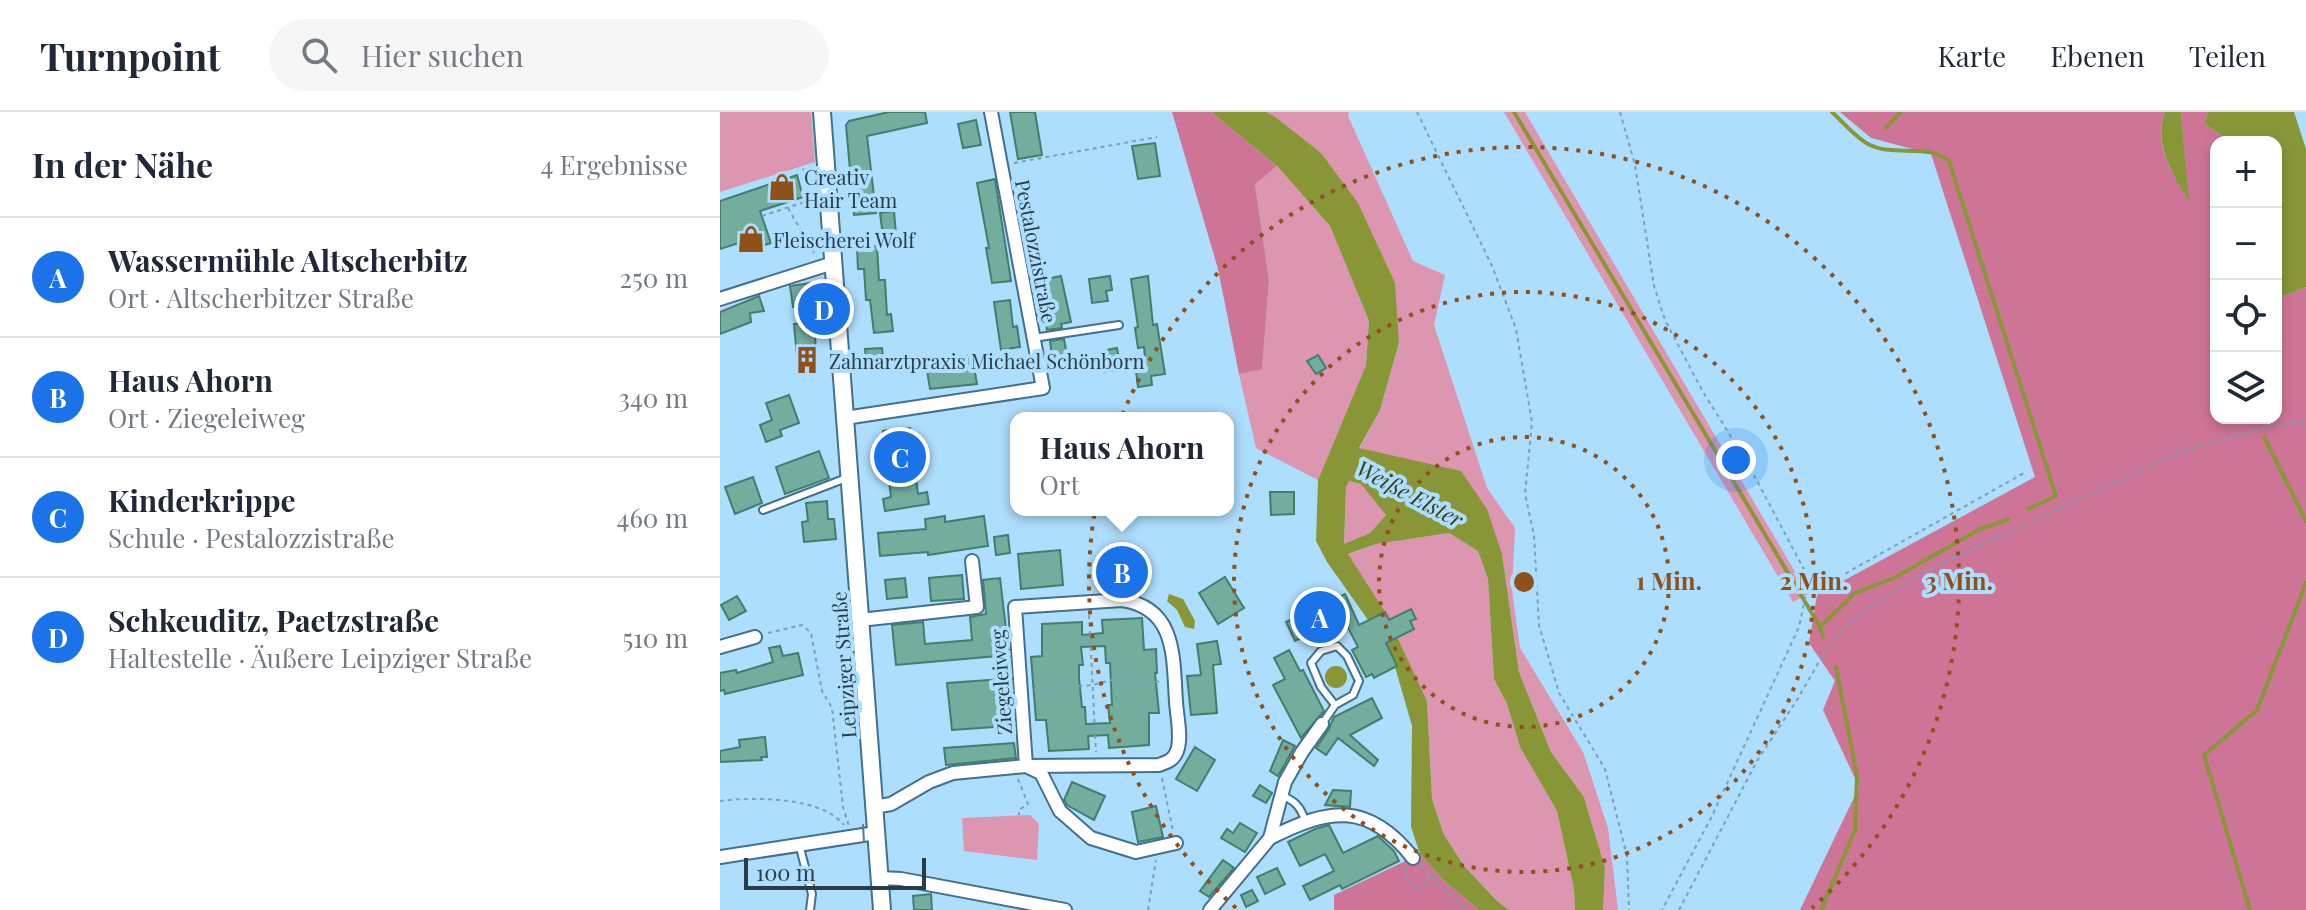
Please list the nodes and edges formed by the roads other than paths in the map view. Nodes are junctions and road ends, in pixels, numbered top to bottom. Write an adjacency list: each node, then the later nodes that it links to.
1 (822, 112): 3 (street, Leipziger Straße)
2 (991, 112): 6 (street, Pestalozzistraße)
3 (827, 265): 4 (street); 7 (street, Leipziger Straße)
4 (720, 299)
5 (1119, 325): 6 (lane)
6 (1033, 338): 7 (street, Pestalozzistraße)
7 (845, 418): 8 (street, Leipziger Straße)
8 (849, 477): 9 (lane); 11 (street, Leipziger Straße)
9 (763, 510)
10 (972, 561): 11 (street, Ziegeleiweg)
11 (860, 620): 20 (street, Leipziger Straße)
12 (755, 637): 13 (street)
13 (720, 647)
14 (1335, 705): 14 (lane); 15 (lane)
15 (1322, 724): 19 (street)
16 (1020, 766): 17 (street); 17 (street, Ziegeleiweg); 18 (street); 20 (street)
17 (1071, 766): 18 (street)
18 (1049, 786): 24 (street)
19 (1281, 795): 21 (lane); 23 (street)
20 (874, 807): 22 (street, Leipziger Straße)
21 (1305, 820): 23 (street); 27 (street)
22 (876, 833): 25 (street); 28 (street, Leipziger Straße)
23 (1270, 838): 33 (street)
24 (1176, 843)
25 (799, 844): 26 (street); 30 (lane)
26 (720, 857)
27 (1413, 858)
28 (880, 878): 29 (street); 31 (street, Leipziger Straße)
29 (1035, 907): 32 (street)
30 (810, 910)
31 (882, 910)
32 (1065, 910)
33 (1210, 910)

